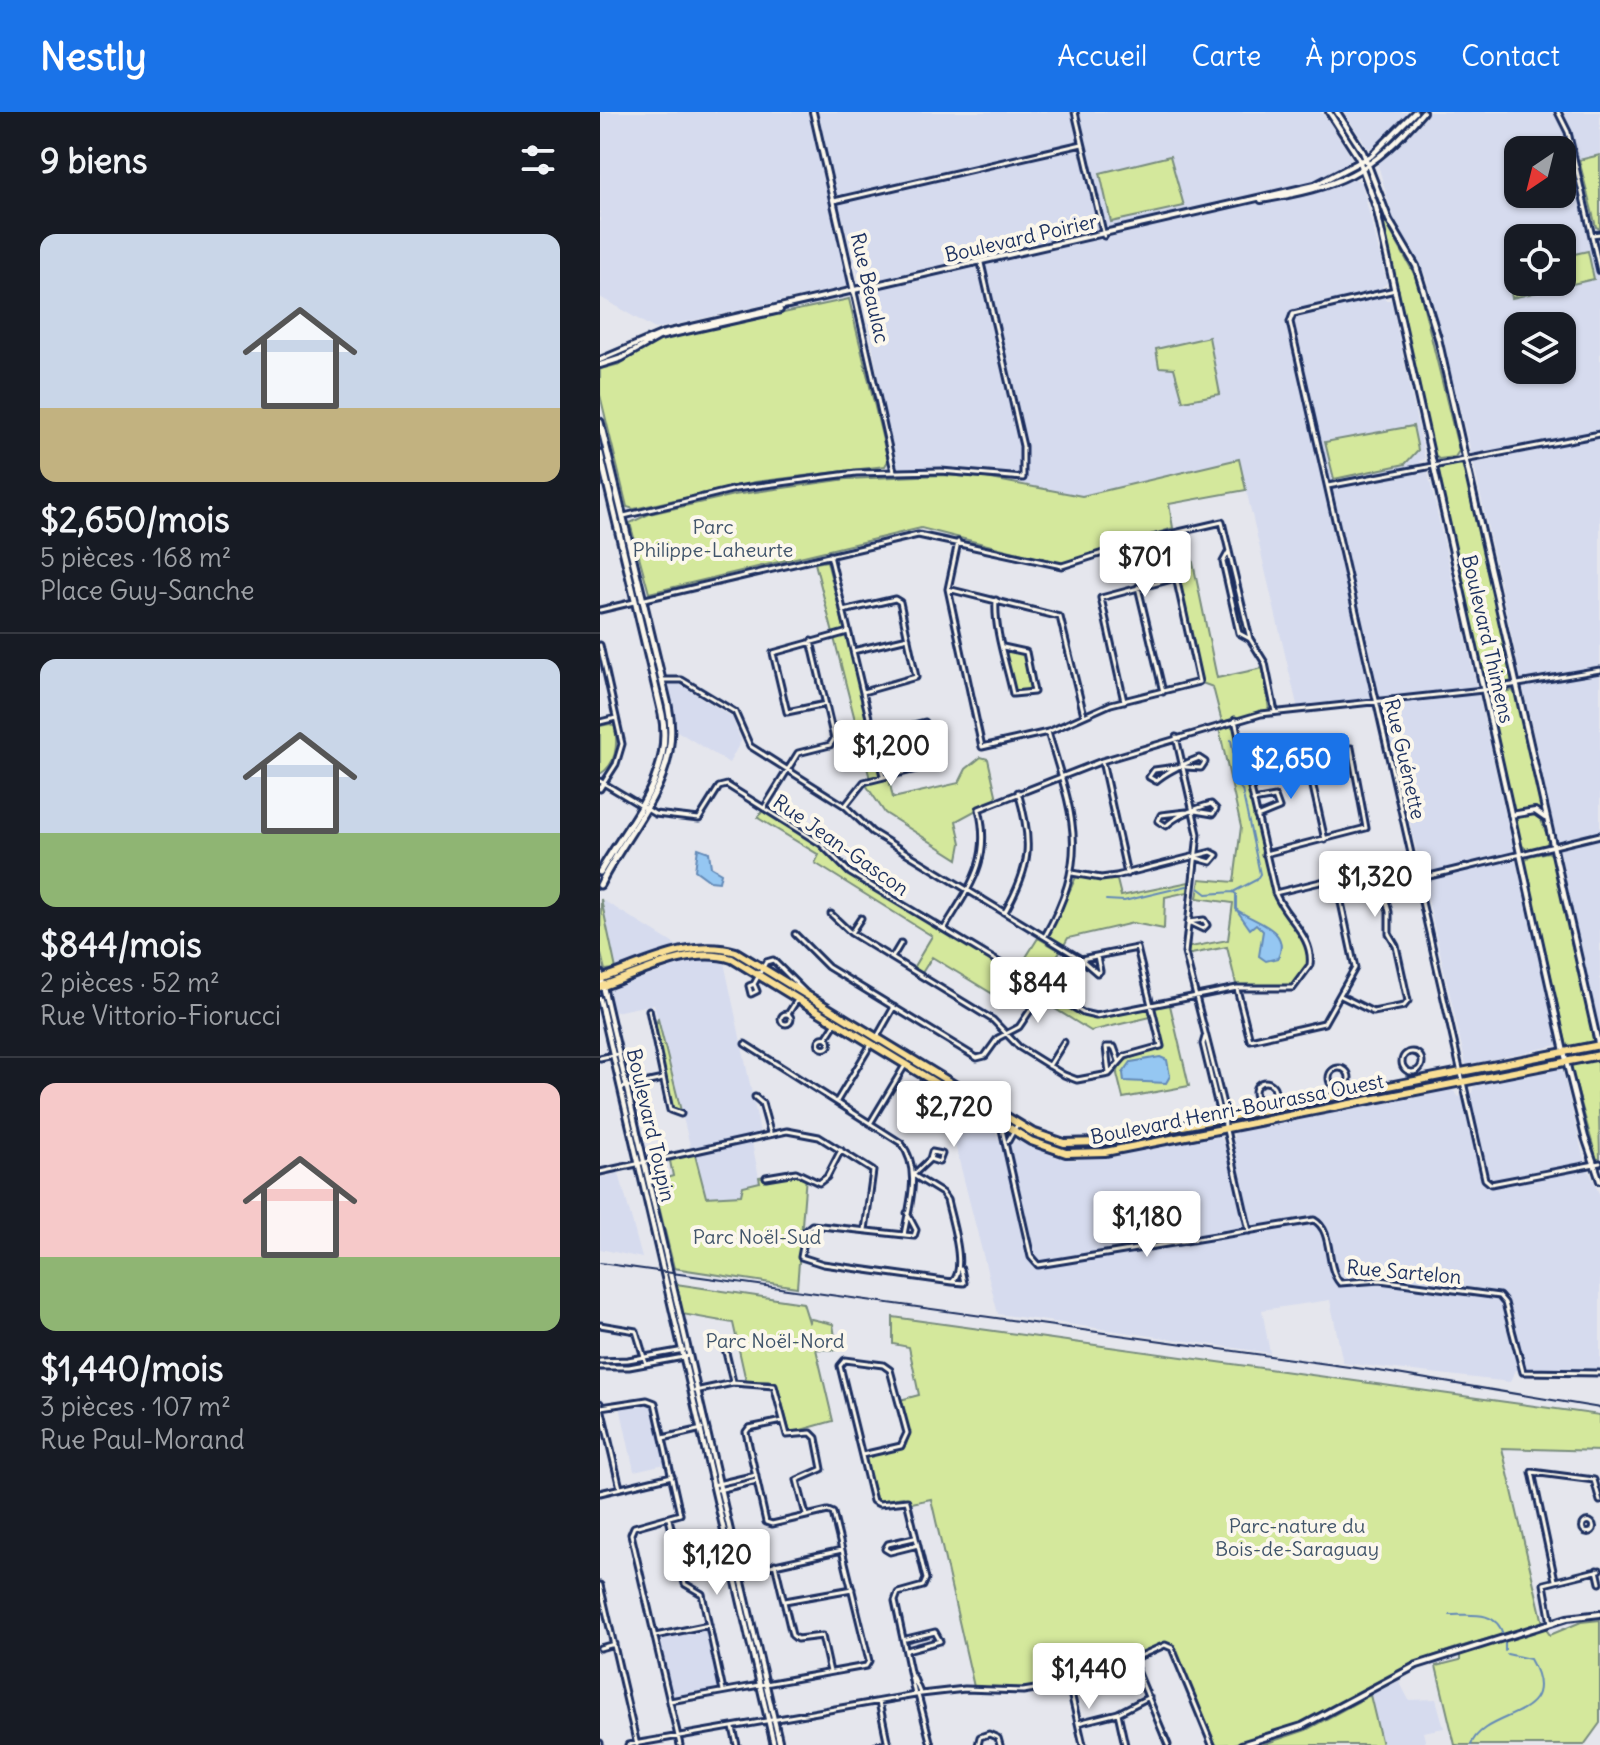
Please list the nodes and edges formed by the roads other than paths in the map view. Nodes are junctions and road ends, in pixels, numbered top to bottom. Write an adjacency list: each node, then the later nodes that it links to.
1 (813, 112): 12 (street, Rue Beaulac)
2 (1075, 112): 8 (street)
3 (1329, 112): 10 (street, Boulevard Thimens)
4 (1337, 112): 9 (street, Boulevard Thimens)
5 (1415, 112): 9 (street, Boulevard Poirier)
6 (1423, 112): 9 (street, Boulevard Poirier)
7 (1558, 112): 15 (street)
8 (1082, 144): 12 (street); 16 (street)
9 (1367, 162): 10 (street, Boulevard Poirier); 11 (street, Boulevard Poirier); 26 (street, Boulevard Thimens)
10 (1360, 163): 11 (street, Boulevard Thimens); 13 (street, Boulevard Poirier)
11 (1363, 169): 13 (street, Boulevard Poirier); 19 (street, Boulevard Thimens)
12 (834, 201): 20 (street, Rue Beaulac)
13 (1251, 202): 16 (street, Boulevard Poirier)
14 (1600, 234): 15 (street)
15 (1592, 235): 18 (street)
16 (1104, 236): 17 (street, Boulevard Poirier)
17 (981, 263): 20 (street, Boulevard Poirier); 28 (street)
18 (1600, 271)
19 (1395, 290): 27 (street, Boulevard Thimens); 29 (street, Rue Guénette)
20 (854, 292): 21 (street, Boulevard Poirier); 28 (street, Rue Beaulac)
21 (600, 363)
22 (600, 422): 24 (main road)
23 (1600, 434): 26 (street)
24 (602, 444): 30 (main road)
25 (600, 453): 30 (main road)
26 (1465, 458): 27 (street); 52 (street, Boulevard Thimens)
27 (1433, 465): 29 (street); 53 (street, Boulevard Thimens)
28 (894, 471): 30 (street)
29 (1328, 486): 56 (street, Rue Guénette)
30 (619, 517): 38 (main road)
31 (1167, 536): 32 (street); 33 (street); 35 (street)
32 (958, 542): 34 (street); 37 (street)
33 (1229, 551): 44 (street); 44 (street)
34 (830, 555): 38 (street); 41 (street)
35 (1176, 578): 36 (street); 55 (street)
36 (1138, 587): 55 (street); 57 (street)
37 (948, 589): 39 (street); 65 (street)
38 (639, 600): 40 (street); 51 (main road); 81 (main road)
39 (996, 600): 47 (street); 60 (street)
40 (600, 610)
41 (843, 611): 42 (street); 43 (street)
42 (848, 632): 45 (street); 48 (street)
43 (908, 638): 48 (street); 54 (street)
44 (1250, 639): 59 (street)
45 (811, 641): 58 (street); 58 (street)
46 (600, 645): 49 (street)
47 (1003, 647): 47 (street)
48 (853, 651): 54 (street)
49 (602, 667): 61 (street)
50 (1600, 670): 52 (street)
51 (662, 680): 73 (street); 81 (main road)
52 (1516, 685): 53 (street); 86 (street, Boulevard Thimens)
53 (1483, 690): 56 (street); 84 (street, Boulevard Thimens)
54 (863, 692): 66 (street)
55 (1163, 692): 57 (street)
56 (1377, 700): 59 (street); 97 (street, Rue Guénette)
57 (1124, 701): 60 (street)
58 (826, 704): 73 (street)
59 (1275, 712): 62 (street)
60 (1084, 715): 65 (street)
61 (617, 718): 63 (street); 76 (street)
62 (1235, 720): 67 (street); 71 (street, Rue Jean-Gascon)
63 (600, 722)
64 (925, 722): 66 (street)
65 (1048, 732): 75 (street)
66 (873, 735): 74 (street)
67 (1176, 737): 69 (street); 72 (street)
68 (1305, 751): 71 (street); 88 (street); 88 (street)
69 (1102, 761): 75 (street); 95 (street)
70 (933, 765): 74 (street)
71 (1245, 765): 79 (street, Rue Jean-Gascon)
72 (1184, 766): 72 (street); 72 (street); 83 (street)
73 (788, 769): 80 (street); 82 (street)
74 (883, 776): 80 (street)
75 (1061, 776): 78 (street); 94 (street)
76 (602, 782): 77 (street); 81 (street)
77 (600, 789)
78 (1018, 792): 99 (street); 101 (street)
79 (1253, 801): 85 (street, Rue Jean-Gascon); 85 (street)
80 (845, 806): 99 (street)
81 (643, 808): 82 (street, Rue Jean-Gascon); 93 (main road); 98 (main road)
82 (764, 808): 104 (street, Rue Jean-Gascon)
83 (1195, 811): 83 (street); 83 (street); 92 (street)
84 (1511, 815): 86 (street); 91 (street, Boulevard Thimens)
85 (1257, 817): 90 (street, Rue Jean-Gascon)
86 (1547, 820): 89 (street, Boulevard Thimens)
87 (1600, 835): 89 (street)
88 (1325, 840): 90 (street)
89 (1554, 848): 91 (street); 131 (street, Boulevard Thimens)
90 (1265, 854): 100 (street, Rue Jean-Gascon)
91 (1520, 854): 97 (street); 132 (street, Boulevard Thimens)
92 (1197, 858): 95 (street); 118 (street)
93 (600, 872)
94 (1072, 873): 95 (street); 107 (street)
95 (1127, 874)
96 (1336, 879): 100 (street); 119 (street); 119 (street)
97 (1417, 879): 140 (street, Rue Guénette)
98 (600, 885)
99 (968, 889): 101 (street); 104 (street)
100 (1275, 893): 115 (street, Rue Jean-Gascon)
101 (1005, 912): 107 (street)
102 (831, 914): 105 (street)
103 (861, 918): 105 (street)
104 (944, 929): 116 (street, Rue Jean-Gascon)
105 (851, 933): 110 (street)
106 (795, 934): 122 (street)
107 (1045, 936): 111 (street)
108 (901, 943): 110 (street)
109 (1097, 955): 111 (street); 111 (street); 121 (street)
110 (892, 958): 126 (street)
111 (1081, 959)
112 (762, 970): 113 (main road, Boulevard Henri-Bourassa Ouest); 114 (street); 117 (main road, Boulevard Henri-Bourassa Ouest)
113 (601, 981): 133 (street, Boulevard Toupin)
114 (754, 984)
115 (1237, 988): 118 (street, Rue Jean-Gascon); 119 (street)
116 (1044, 990): 121 (street, Rue Jean-Gascon); 126 (street)
117 (802, 994): 124 (street); 125 (main road, Boulevard Henri-Bourassa Ouest); 128 (main road, Boulevard Henri-Bourassa Ouest)
118 (1195, 995): 121 (street, Rue Jean-Gascon); 154 (street)
119 (1341, 996)
120 (600, 999): 133 (street, Boulevard Toupin)
121 (1152, 1005): 135 (street)
122 (894, 1007): 126 (street); 128 (street)
123 (649, 1010): 142 (street)
124 (788, 1014)
125 (837, 1020): 127 (street); 128 (main road, Boulevard Henri-Bourassa Ouest)
126 (1006, 1035): 138 (street)
127 (826, 1038)
128 (875, 1039): 137 (main road, Boulevard Henri-Bourassa Ouest); 145 (main road, Boulevard Henri-Bourassa Ouest); 150 (street)
129 (1064, 1042): 138 (street)
130 (745, 1044): 150 (street)
131 (1600, 1049): 132 (main road, Boulevard Henri-Bourassa Ouest); 136 (main road, Boulevard Henri-Bourassa Ouest)
132 (1564, 1052): 136 (street, Boulevard Thimens); 140 (main road, Boulevard Henri-Bourassa Ouest)
133 (616, 1054): 134 (street); 147 (street, Boulevard Toupin)
134 (600, 1058)
135 (1119, 1061): 141 (street); 141 (street)
136 (1567, 1061): 144 (main road, Boulevard Henri-Bourassa Ouest); 165 (street, Boulevard Thimens)
137 (906, 1063): 145 (main road, Boulevard Henri-Bourassa Ouest); 156 (street)
138 (1049, 1066): 141 (street)
139 (1413, 1071): 139 (street, Boulevard Henri-Bourassa Ouest); 143 (street, Boulevard Henri-Bourassa Ouest)
140 (1461, 1072): 143 (main road, Boulevard Henri-Bourassa Ouest); 144 (street, Rue Guénette)
141 (1109, 1074)
142 (663, 1079): 147 (street); 153 (street)
143 (1416, 1081): 148 (main road, Boulevard Henri-Bourassa Ouest)
144 (1463, 1081): 158 (main road, Boulevard Henri-Bourassa Ouest); 165 (street, Rue Guénette)
145 (945, 1083): 151 (street); 155 (main road, Boulevard Henri-Bourassa Ouest); 157 (main road, Boulevard Henri-Bourassa Ouest)
146 (1340, 1086): 146 (street, Boulevard Henri-Bourassa Ouest); 148 (street, Boulevard Henri-Bourassa Ouest)
147 (624, 1087): 163 (street, Boulevard Toupin)
148 (1342, 1095): 152 (main road, Boulevard Henri-Bourassa Ouest)
149 (755, 1097): 159 (street)
150 (837, 1101): 156 (street)
151 (932, 1103)
152 (1268, 1105): 152 (street, Boulevard Henri-Bourassa Ouest); 154 (main road, Boulevard Henri-Bourassa Ouest)
153 (681, 1114)
154 (1223, 1118): 157 (main road, Boulevard Henri-Bourassa Ouest); 158 (street)
155 (1000, 1121): 157 (main road, Boulevard Henri-Bourassa Ouest); 160 (street, Rue Sartelon)
156 (871, 1122): 167 (street)
157 (1016, 1127): 158 (main road, Boulevard Henri-Bourassa Ouest); 160 (street)
158 (1225, 1128): 172 (street)
159 (770, 1133): 161 (street); 163 (street)
160 (1008, 1141): 172 (street, Rue Sartelon)
161 (841, 1150): 168 (street); 171 (street)
162 (930, 1159): 167 (street)
163 (641, 1163): 166 (street); 178 (street, Boulevard Toupin)
164 (1600, 1163): 165 (street, Rue Guénette)
165 (1593, 1164): 169 (street, Boulevard Thimens)
166 (600, 1172)
167 (913, 1175): 170 (street); 174 (street)
168 (766, 1177)
169 (1600, 1181)
170 (907, 1213): 173 (street); 173 (street)
171 (865, 1231): 173 (street); 175 (street)
172 (1249, 1231): 183 (street, Rue Sartelon)
173 (904, 1235)
174 (960, 1268): 175 (street); 175 (street)
175 (952, 1282)
176 (600, 1325): 179 (street)
177 (735, 1342): 184 (street)
178 (686, 1353): 179 (street); 181 (street); 185 (street, Boulevard Toupin)
179 (644, 1357): 180 (street); 181 (street)
180 (600, 1361)
181 (646, 1364): 182 (street)
182 (600, 1367)
183 (1600, 1373)
184 (733, 1383): 185 (street); 187 (street)
185 (694, 1392): 188 (street, Boulevard Toupin)
186 (600, 1405): 189 (street); 195 (street)
187 (783, 1421): 191 (street); 198 (street)
188 (703, 1429): 189 (street); 194 (street, Boulevard Toupin)
189 (663, 1438): 192 (street)
190 (862, 1455): 190 (street); 202 (street)
191 (756, 1475): 193 (street); 194 (street)
192 (672, 1476): 195 (street); 199 (street)
193 (757, 1481): 194 (street); 198 (street)
194 (717, 1487): 203 (street, Boulevard Toupin)
195 (620, 1488): 196 (street)
196 (600, 1493)
197 (1600, 1501): 210 (street)
198 (806, 1515): 205 (street)
199 (668, 1518): 206 (street); 218 (street)
200 (1600, 1524): 201 (street)
201 (1593, 1525)
202 (916, 1537): 204 (street); 204 (street)
203 (730, 1543): 206 (street); 209 (street, Boulevard Toupin)
204 (918, 1545): 219 (street)
205 (842, 1550): 207 (street); 213 (street)
206 (677, 1555): 217 (street)
207 (775, 1564): 209 (street); 214 (street)
208 (1598, 1570): 210 (street); 211 (street)
209 (737, 1573): 226 (street, Boulevard Toupin)
210 (1555, 1580): 216 (street)
211 (1600, 1583)
212 (600, 1585): 220 (street)
213 (852, 1589): 214 (street); 224 (street)
214 (783, 1601): 224 (street)
215 (1600, 1614): 216 (street)
216 (1551, 1623): 251 (street)
217 (709, 1625): 218 (street); 227 (street)
218 (655, 1636): 230 (street)
219 (904, 1639): 222 (street); 222 (street)
220 (614, 1644): 221 (street); 237 (street)
221 (600, 1648)
222 (907, 1650): 228 (street)
223 (1133, 1661): 225 (street); 229 (street); 250 (street)
224 (830, 1672): 226 (street)
225 (1069, 1684): 228 (street); 234 (street)
226 (763, 1685): 227 (street); 233 (street, Boulevard Toupin)
227 (723, 1691): 230 (street)
228 (918, 1695): 231 (street); 244 (street)
229 (1149, 1697): 232 (street); 249 (street)
230 (670, 1701): 236 (street)
231 (879, 1702): 233 (street); 238 (street)
232 (1118, 1713): 234 (street); 248 (street)
233 (772, 1721): 235 (street); 242 (street, Boulevard Toupin)
234 (1078, 1723): 247 (street)
235 (733, 1728): 236 (street); 241 (street)
236 (679, 1737): 237 (street); 240 (street)
237 (637, 1744): 239 (street)
238 (888, 1744): 243 (street)
239 (628, 1745)
240 (680, 1745)
241 (737, 1745)
242 (777, 1745)
243 (877, 1745)
244 (931, 1745)
245 (978, 1745): 246 (street)
246 (1000, 1745)
247 (1083, 1745)
248 (1125, 1745)
249 (1168, 1745)
250 (1212, 1745)
251 (1241, 1745)

